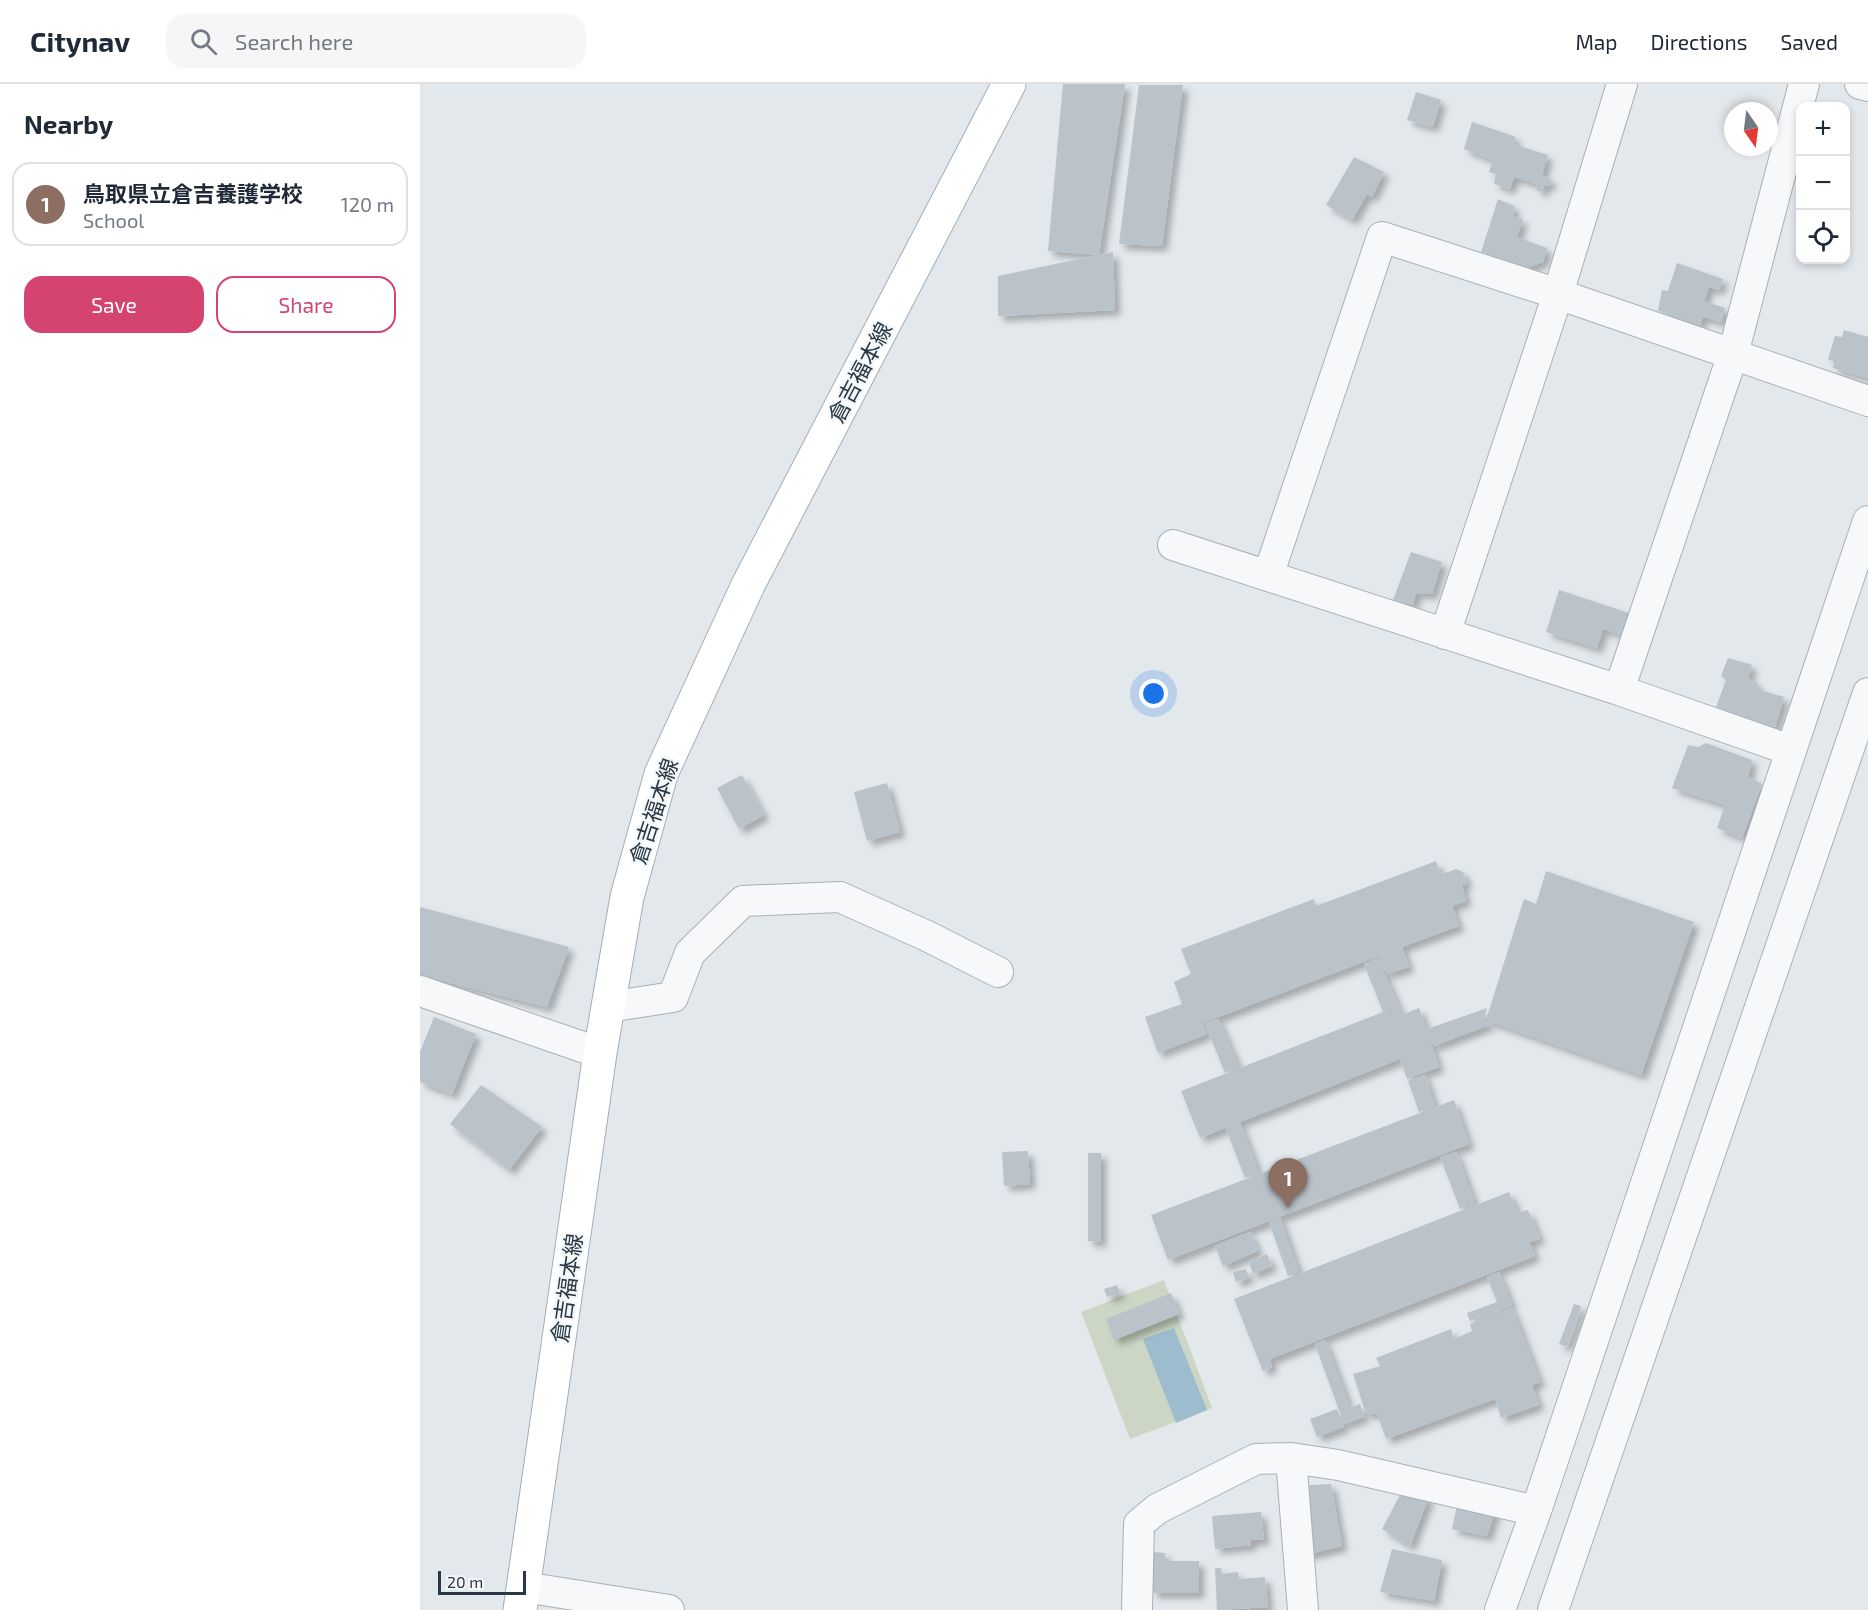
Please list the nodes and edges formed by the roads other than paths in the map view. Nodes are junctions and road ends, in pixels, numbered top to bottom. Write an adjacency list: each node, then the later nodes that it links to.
1 (1009, 84): 18 (main road, 倉吉福本線)
2 (1622, 84): 6 (street)
3 (1804, 84): 7 (street)
4 (1860, 84): 5 (street)
5 (1868, 86)
6 (1558, 294): 7 (street); 11 (street); 12 (street)
7 (1733, 354): 8 (street); 13 (street)
8 (1868, 401)
9 (1868, 521): 15 (street)
10 (1173, 545): 11 (street)
11 (1268, 576): 12 (street)
12 (1445, 634): 13 (street)
13 (1619, 690): 15 (street)
14 (1868, 693): 27 (street)
15 (1790, 750): 21 (street)
16 (998, 972): 18 (street)
17 (420, 991): 19 (street)
18 (608, 1007): 19 (main road, 倉吉福本線)
19 (600, 1053): 22 (main road, 倉吉福本線)
20 (1291, 1458): 21 (street); 24 (street); 25 (street)
21 (1536, 1511): 26 (street)
22 (522, 1598): 23 (street)
23 (669, 1610)
24 (1137, 1610)
25 (1303, 1610)
26 (1500, 1610)
27 (1553, 1610)

